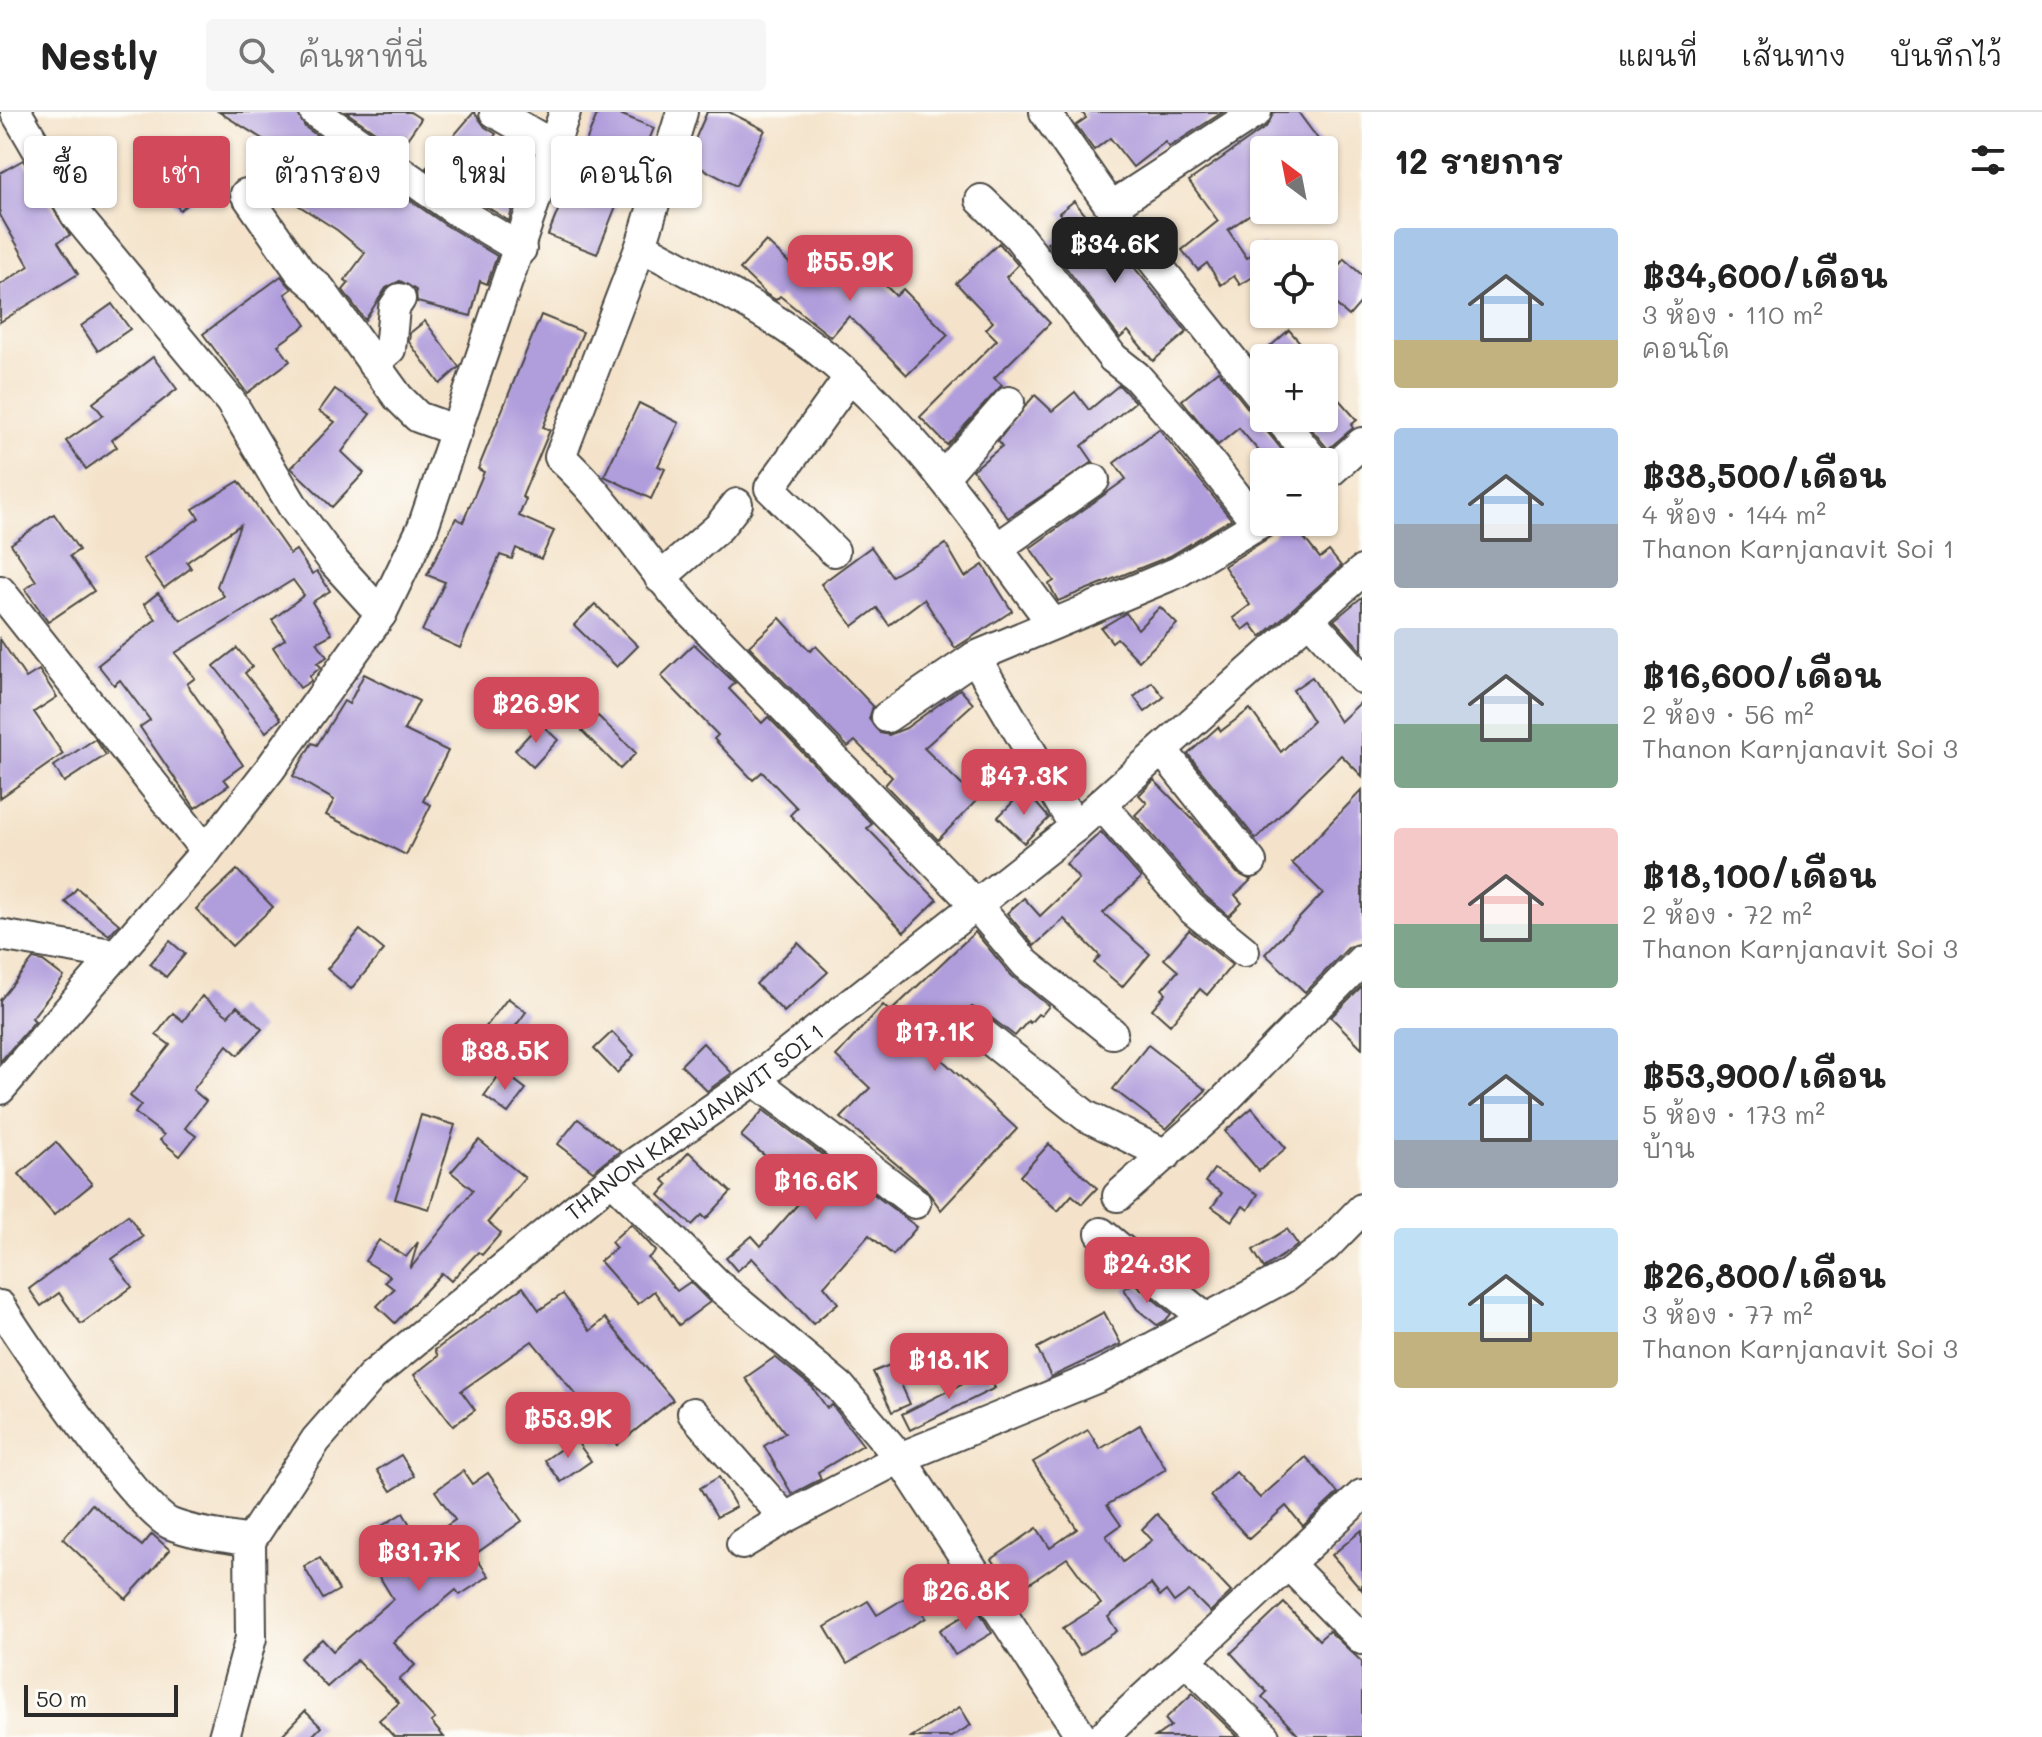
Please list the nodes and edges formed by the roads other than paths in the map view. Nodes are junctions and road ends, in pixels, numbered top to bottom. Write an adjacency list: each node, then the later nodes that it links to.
1 (16, 112): 36 (street)
2 (315, 112): 15 (street)
3 (495, 112): 9 (street)
4 (565, 112): 8 (street)
5 (682, 112): 14 (street)
6 (1045, 112): 12 (street)
7 (1256, 112): 12 (street)
8 (557, 136)
9 (551, 144)
10 (551, 155): 15 (street)
11 (981, 200): 29 (street)
12 (1111, 207): 19 (street)
13 (256, 208): 17 (street)
14 (641, 246): 18 (street); 34 (street)
15 (521, 249): 21 (street)
16 (400, 299): 17 (street)
17 (373, 364): 21 (street)
18 (849, 378): 26 (street); 32 (street)
19 (1250, 382)
20 (1009, 402): 26 (street)
21 (457, 431): 36 (street)
22 (1290, 432): 24 (street)
23 (1362, 443): 25 (street)
24 (1303, 448)
25 (1338, 460)
26 (943, 477): 31 (street)
27 (1094, 480): 31 (street)
28 (737, 504): 34 (street)
29 (1250, 509)
30 (1250, 529): 38 (street)
31 (996, 549): 38 (street)
32 (834, 551)
33 (1362, 571): 37 (street, THANON KARNJANAVIT SOI 1)
34 (660, 578): 47 (street)
35 (0, 591): 45 (street)
36 (381, 614): 45 (street)
37 (1309, 619): 40 (street); 42 (street, THANON KARNJANAVIT SOI 1)
38 (1053, 624): 39 (street)
39 (975, 657): 41 (street); 44 (street)
40 (1362, 678)
41 (887, 717)
42 (1162, 750): 43 (street, THANON KARNJANAVIT SOI 1); 46 (street)
43 (1101, 804): 44 (street, THANON KARNJANAVIT SOI 1); 49 (street)
44 (1075, 827): 47 (street, THANON KARNJANAVIT SOI 1)
45 (206, 851): 50 (street)
46 (1251, 862)
47 (976, 905): 53 (street); 54 (street, THANON KARNJANAVIT SOI 1)
48 (0, 935): 50 (street)
49 (1244, 951)
50 (117, 955): 55 (street)
51 (1362, 960): 56 (street)
52 (974, 1027): 56 (street)
53 (1112, 1033)
54 (754, 1080): 57 (street, THANON KARNJANAVIT SOI 1); 59 (street)
55 (0, 1089)
56 (1166, 1155): 58 (street)
57 (612, 1179): 65 (street); 68 (street, THANON KARNJANAVIT SOI 1)
58 (1118, 1196)
59 (915, 1203)
60 (1362, 1209): 62 (street)
61 (1101, 1233): 62 (street)
62 (1206, 1319): 65 (street)
63 (5, 1326): 68 (street)
64 (693, 1413): 67 (street)
65 (900, 1458): 67 (street); 74 (street)
66 (1362, 1495): 70 (street)
67 (785, 1518): 69 (street)
68 (250, 1541): 73 (street)
69 (742, 1544)
70 (1289, 1565): 71 (street); 72 (street)
71 (1362, 1639)
72 (1186, 1660): 75 (street); 76 (street)
73 (224, 1737)
74 (1082, 1737)
75 (1102, 1737)
76 (1264, 1737)

